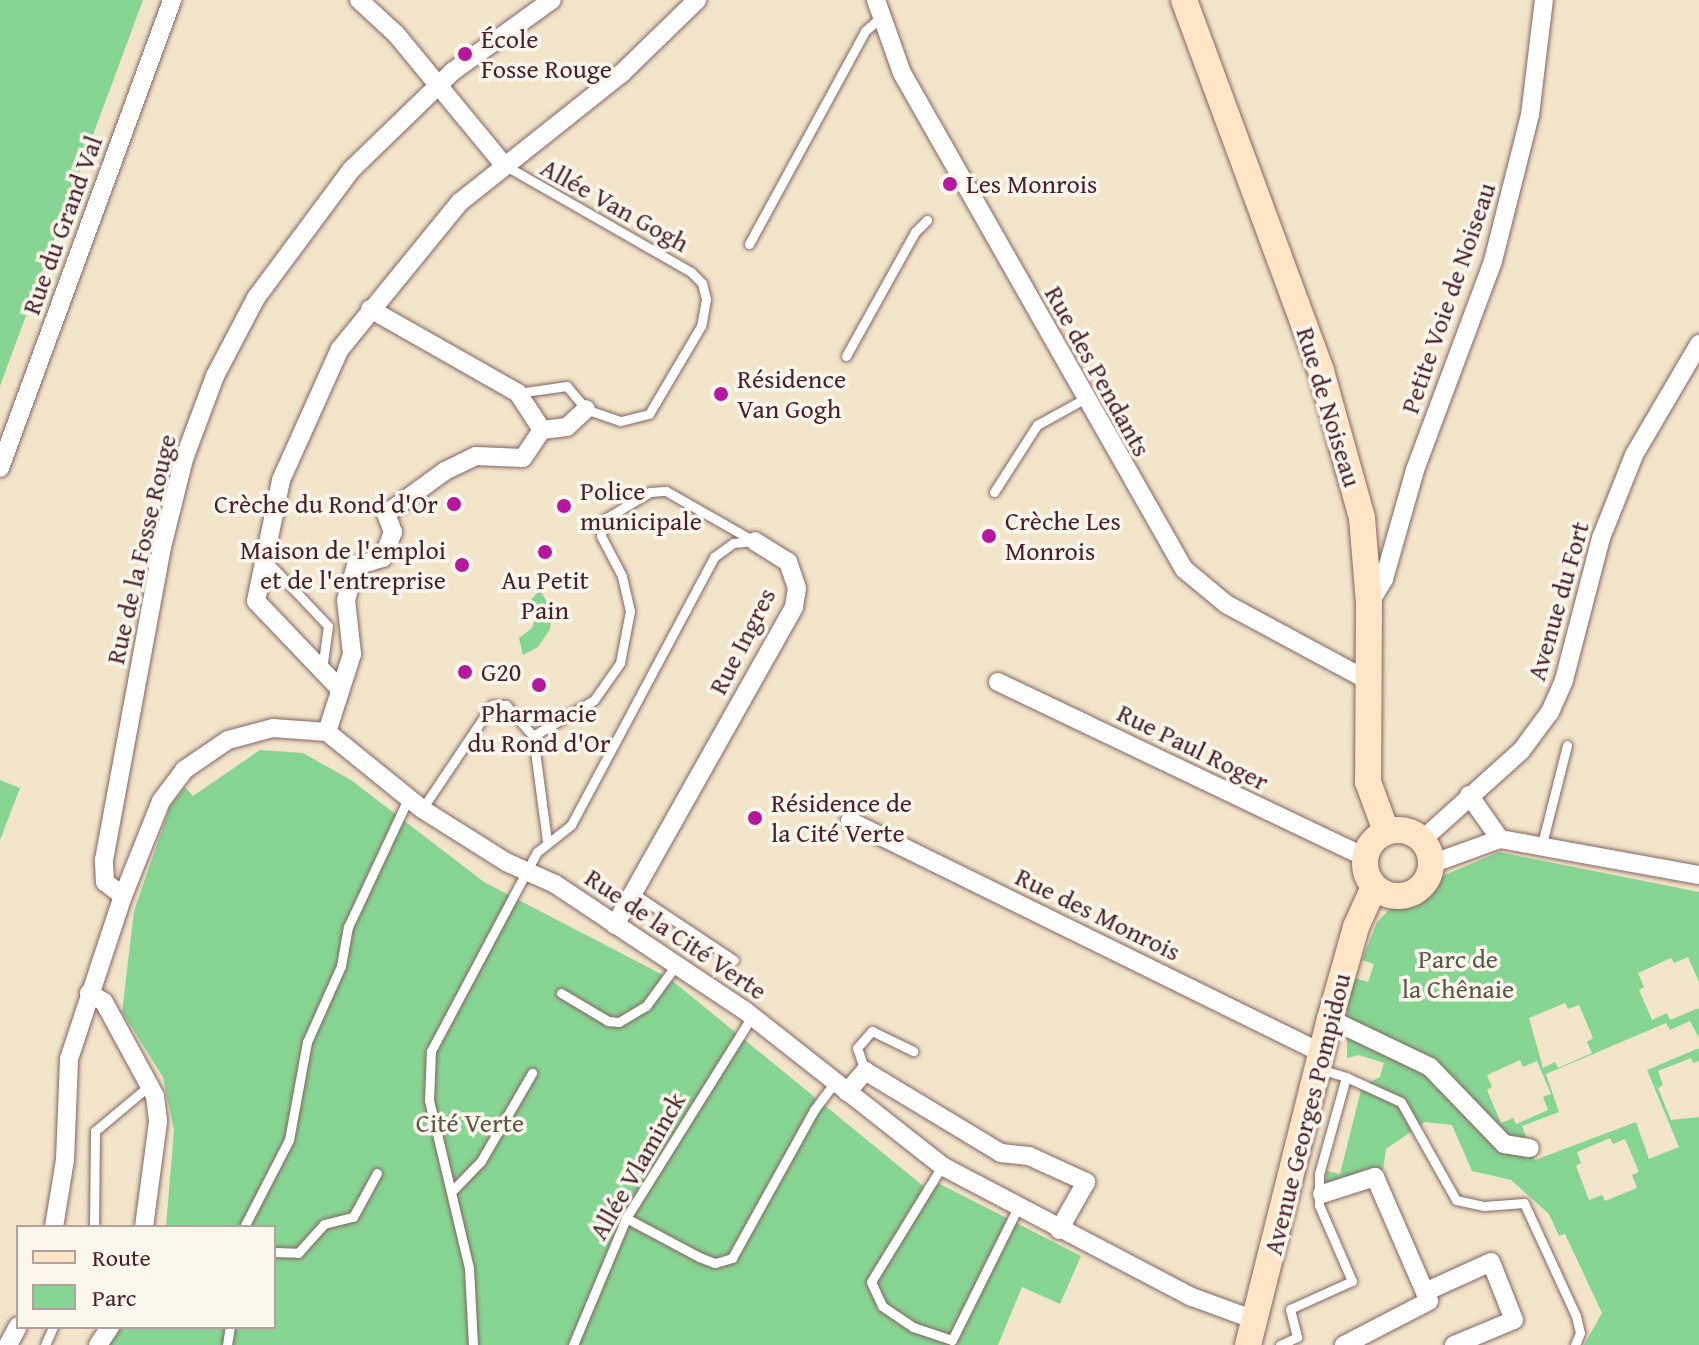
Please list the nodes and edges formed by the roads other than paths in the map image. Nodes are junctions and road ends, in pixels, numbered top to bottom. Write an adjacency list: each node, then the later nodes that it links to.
1 (172, 0): 19 (street, Rue du Grand Val)
2 (359, 0): 8 (street)
3 (552, 0): 8 (street, Rue de la Fosse Rouge)
4 (697, 0): 9 (street)
5 (1184, 0): 23 (street, Rue de Noiseau)
6 (1544, 0): 23 (street, Petite Voie de Noiseau)
7 (878, 8): 11 (lane); 16 (street, Rue des Pendants)
8 (437, 86): 9 (street); 45 (street, Rue de la Fosse Rouge)
9 (503, 164): 12 (street); 17 (lane, Allée Van Gogh)
10 (927, 220): 14 (lane)
11 (749, 244)
12 (370, 309): 15 (street); 22 (street)
13 (1699, 344): 31 (street, Avenue du Fort)
14 (846, 356)
15 (518, 393): 17 (lane, Allée Van Gogh); 18 (street)
16 (1084, 399): 20 (lane); 25 (street, Rue des Pendants)
17 (586, 409): 18 (street)
18 (542, 430): 27 (street)
19 (0, 468)
20 (994, 492)
21 (755, 541): 29 (lane); 37 (lane); 44 (street, Rue Ingres)
22 (262, 556): 24 (street); 24 (lane)
23 (1369, 604): 25 (street, Rue de Noiseau)
24 (321, 672): 27 (street)
25 (1369, 681): 34 (street, Rue de Noiseau)
26 (998, 682): 39 (street, Rue Paul Roger)
27 (339, 688): 28 (street)
28 (327, 732): 32 (street, Rue de la Cité Verte); 45 (street)
29 (533, 736): 32 (lane); 37 (lane)
30 (1567, 745): 38 (lane)
31 (1469, 795): 35 (street); 36 (street, Avenue du Fort)
32 (415, 804): 41 (street, Rue de la Cité Verte); 70 (lane)
33 (850, 821): 54 (street, Rue des Monrois)
34 (1386, 831): 36 (street); 39 (street)
35 (1500, 839): 38 (street); 40 (street)
36 (1422, 840): 40 (street)
37 (547, 841): 41 (lane)
38 (1542, 844): 42 (street)
39 (1365, 857): 43 (street)
40 (1431, 864): 43 (street)
41 (529, 870): 46 (street, Rue de la Cité Verte); 63 (lane)
42 (1699, 875)
43 (1374, 887): 52 (street, Avenue Georges Pompidou)
44 (633, 893): 46 (street, Rue Ingres); 47 (lane)
45 (123, 896): 49 (street)
46 (615, 925): 48 (street, Rue de la Cité Verte)
47 (734, 960)
48 (676, 965): 50 (lane); 51 (street, Rue de la Cité Verte)
49 (89, 993): 58 (street); 67 (street)
50 (561, 993)
51 (752, 1016): 59 (street, Rue de la Cité Verte); 66 (lane, Allée Vlaminck)
52 (1330, 1019): 54 (street, Avenue Georges Pompidou); 60 (street)
53 (913, 1051): 55 (lane)
54 (1320, 1061): 57 (lane); 74 (street, Avenue Georges Pompidou)
55 (865, 1071): 59 (street); 71 (street)
56 (532, 1073): 63 (lane)
57 (1346, 1077): 64 (lane); 80 (lane)
58 (150, 1085): 68 (lane); 69 (street)
59 (841, 1087): 61 (street, Rue de la Cité Verte); 66 (lane)
60 (1530, 1148)
61 (942, 1166): 65 (street, Rue de la Cité Verte); 65 (lane)
62 (377, 1173): 72 (lane)
63 (451, 1192): 75 (lane)
64 (1322, 1194): 73 (street); 77 (lane)
65 (1018, 1207): 71 (street, Rue de la Cité Verte)
66 (626, 1218): 76 (lane, Allée Vlaminck)
67 (54, 1225)
68 (94, 1225)
69 (144, 1225)
70 (245, 1225)
71 (1059, 1230): 74 (street, Rue de la Cité Verte)
72 (276, 1252)
73 (1425, 1292): 78 (street); 79 (street)
74 (1252, 1332)
75 (473, 1345)
76 (573, 1345)
77 (1280, 1345)
78 (1344, 1345)
79 (1454, 1345)
80 (1575, 1345)

